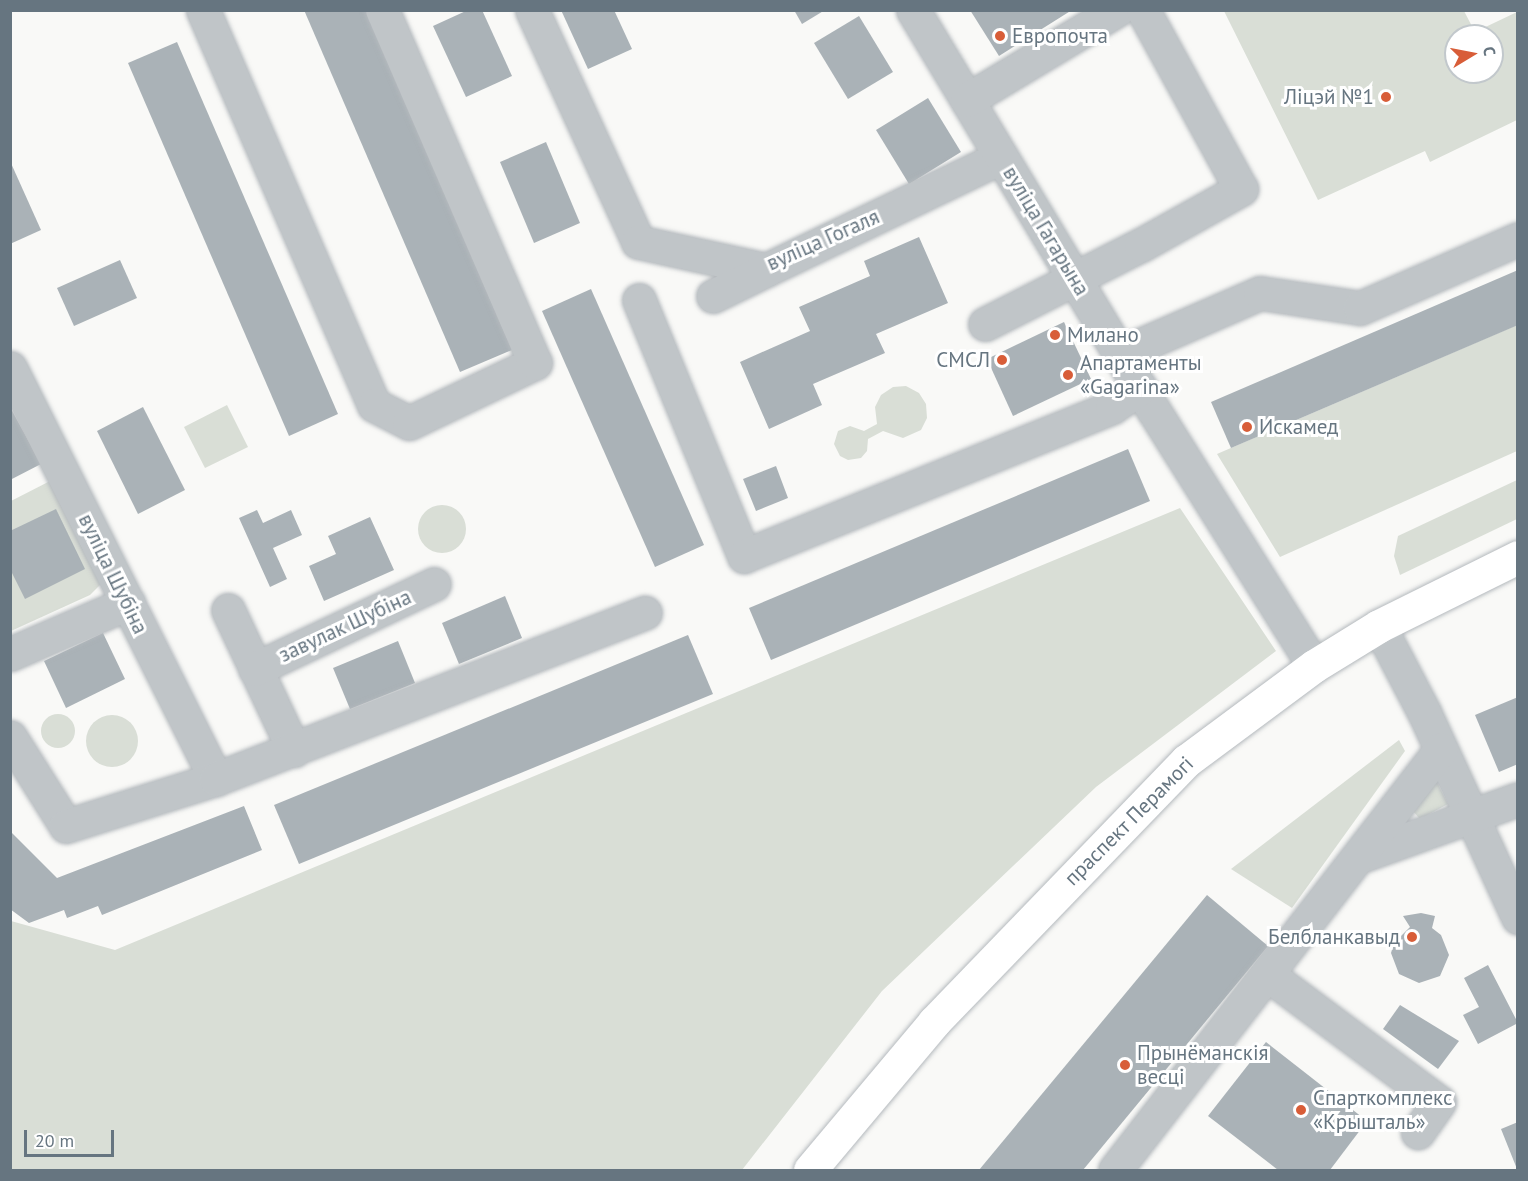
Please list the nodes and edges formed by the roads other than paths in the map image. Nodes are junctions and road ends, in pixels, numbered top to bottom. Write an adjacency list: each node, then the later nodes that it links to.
1 (203, 10): 2 (street)
2 (382, 10)
3 (532, 10): 10 (street, вуліца Гогаля)
4 (913, 10): 7 (street, вуліца Гагарына)
5 (1116, 10): 7 (street)
6 (1143, 10): 11 (street)
7 (967, 100): 8 (street, вуліца Гагарына)
8 (1001, 157): 10 (street, вуліца Гогаля); 11 (street, вуліца Гагарына)
9 (1518, 238): 15 (street)
10 (766, 270): 12 (street)
11 (1073, 276): 14 (street); 15 (street, вуліца Гагарына)
12 (713, 296)
13 (639, 300): 17 (street)
14 (985, 324)
15 (1120, 354): 17 (street, вуліца Гагарына)
16 (10, 368): 20 (street, вуліца Шубіна)
17 (1140, 388): 25 (street, вуліца Гагарына)
18 (1518, 557): 23 (main road, праспект Перамогі)
19 (434, 584): 26 (street, завулак Шубіна)
20 (128, 603): 24 (street); 30 (street, вуліца Шубіна)
21 (228, 610): 26 (street)
22 (645, 613): 29 (street)
23 (1378, 626): 25 (main road, праспект Перамогі); 28 (street)
24 (10, 654)
25 (1314, 666): 37 (main road, праспект Перамогі)
26 (255, 669): 29 (street)
27 (10, 737): 30 (street)
28 (1442, 749): 32 (street); 33 (street)
29 (294, 750): 30 (street)
30 (216, 779)
31 (1518, 799): 32 (street)
32 (1471, 816): 33 (street); 34 (street)
33 (1358, 857): 35 (street)
34 (1518, 917)
35 (1267, 974): 36 (street); 38 (street)
36 (1418, 1132)
37 (810, 1170)
38 (1115, 1170)

